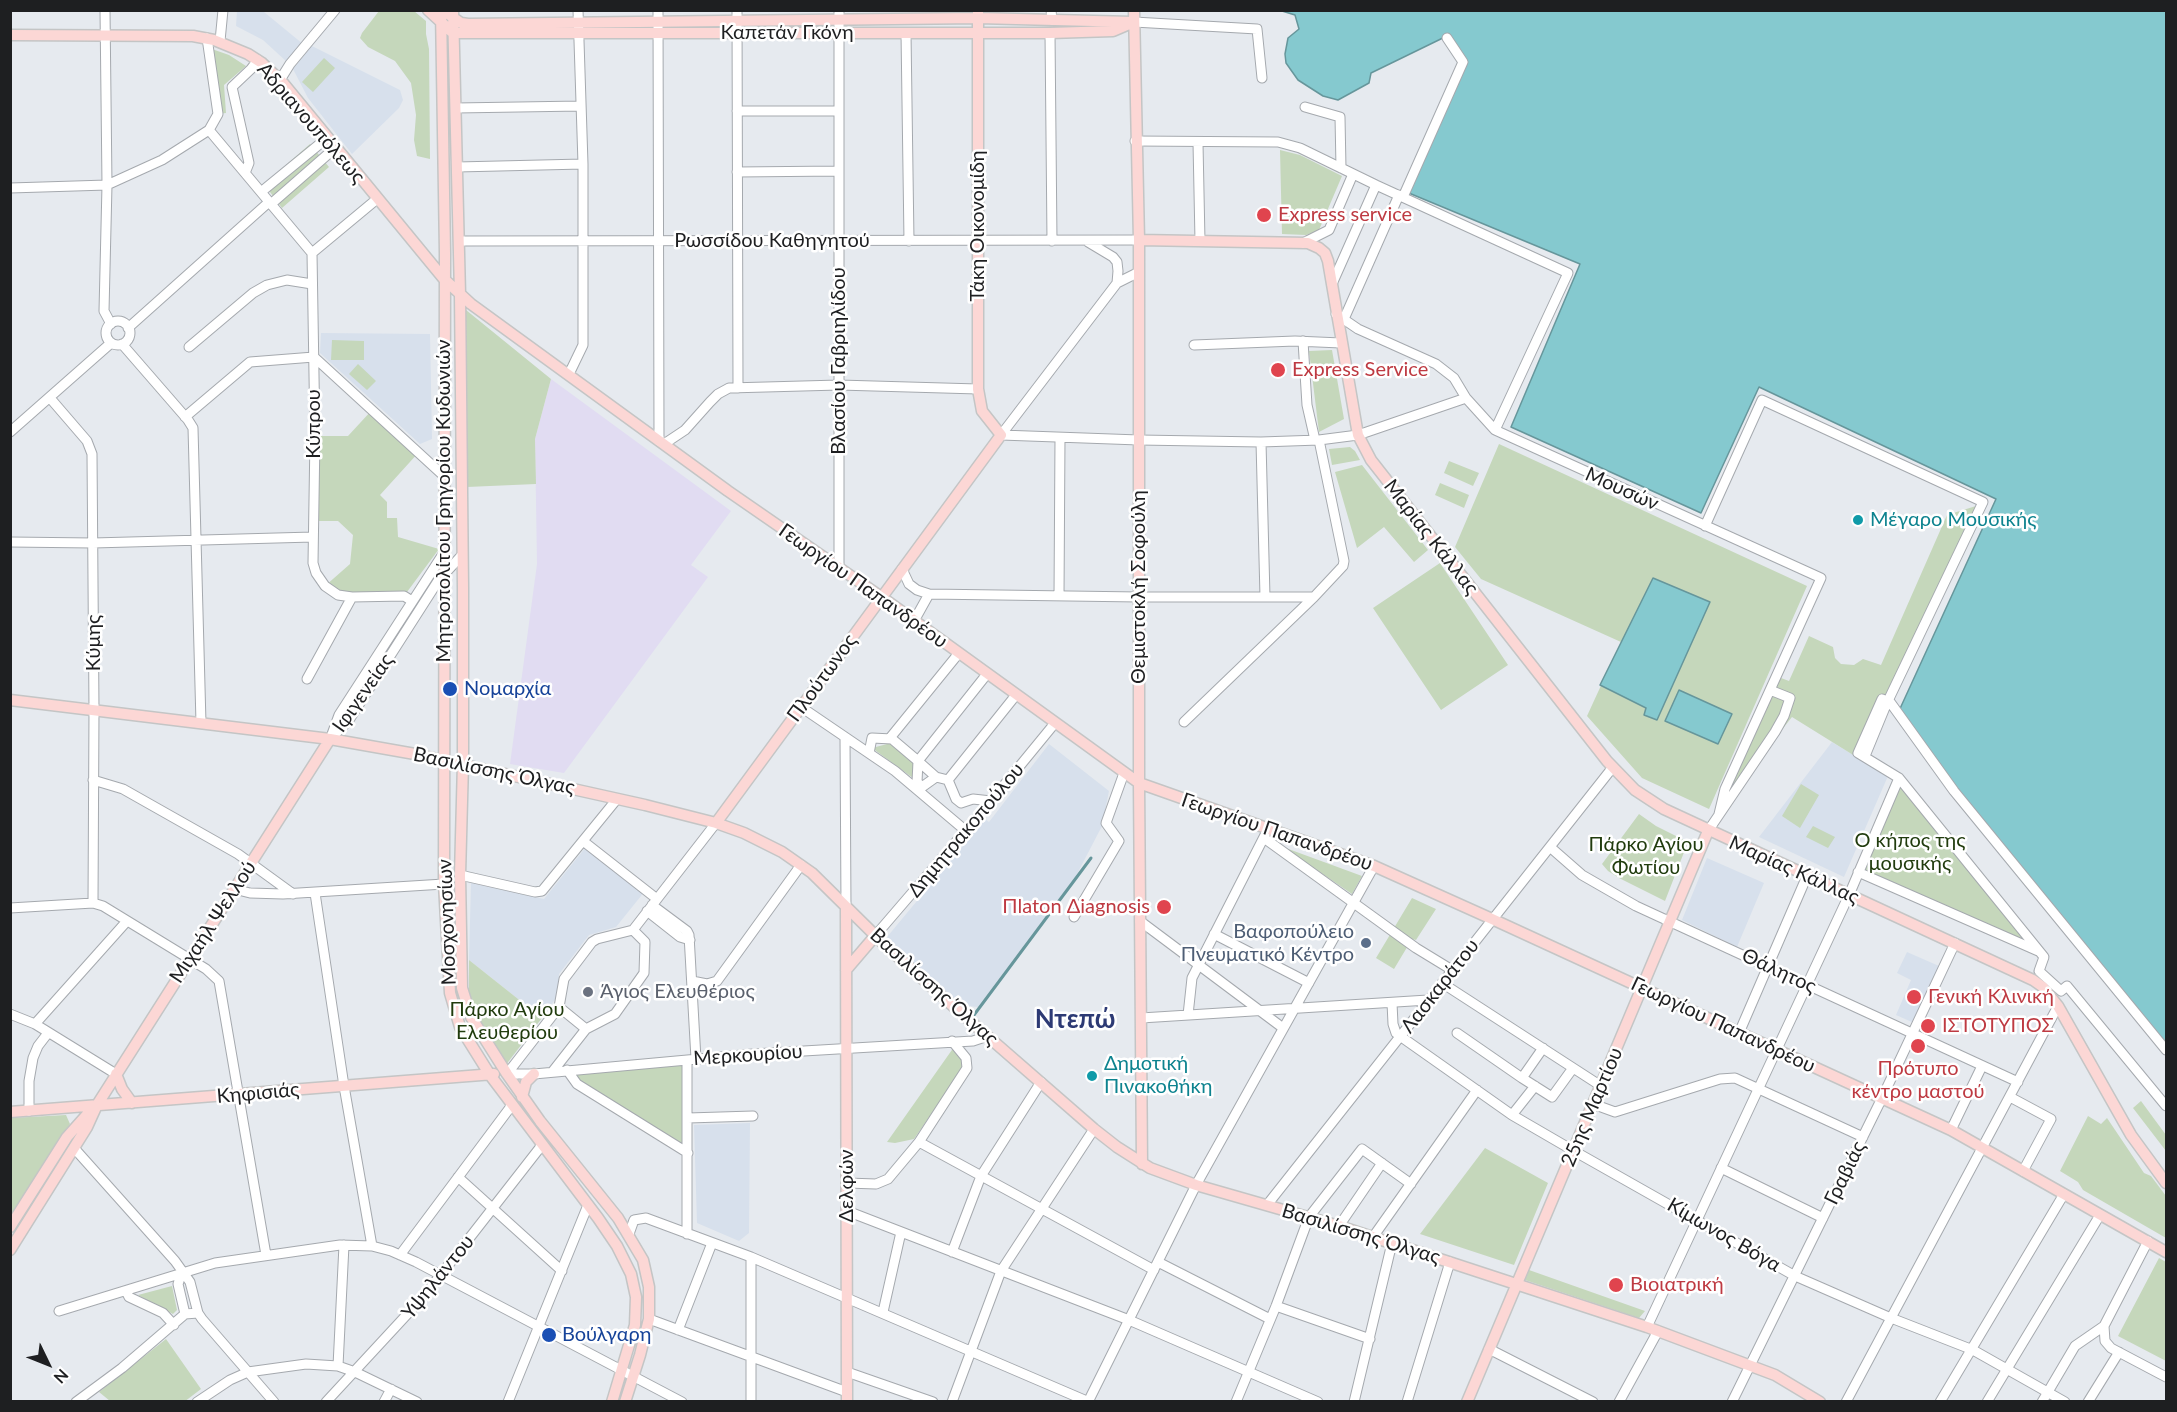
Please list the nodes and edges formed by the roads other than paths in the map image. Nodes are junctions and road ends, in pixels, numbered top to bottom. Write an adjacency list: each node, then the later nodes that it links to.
1 (105, 10): 23 (street)
2 (223, 10): 26 (street)
3 (335, 10): 29 (street)
4 (428, 10): 15 (main road)
5 (442, 10): 6 (main road); 15 (main road)
6 (453, 14): 13 (main road, Καπετάν Γκόνη); 17 (main road, Μητροπολίτου Γρηγορίου Κυδωνιών)
7 (978, 14): 9 (main road, Καπετάν Γκόνη); 10 (main road, Καπετάν Γκόνη); 16 (main road, Τάκη Οικονομίδη)
8 (839, 15): 9 (main road, Καπετάν Γκόνη); 11 (main road, Καπετάν Γκόνη); 19 (street, Βλασίου Γαβριηλίδου)
9 (912, 15)
10 (1052, 15): 12 (main road, Καπετάν Γκόνη)
11 (737, 16): 14 (main road, Καπετάν Γκόνη); 18 (street)
12 (1134, 16): 21 (main road, Καπετάν Γκόνη); 28 (street, Καπετάν Γκόνη); 37 (main road, Θεμιστοκλή Σοφούλη)
13 (578, 22): 14 (main road, Καπετάν Γκόνη); 17 (main road, Καπετάν Γκόνη); 30 (street)
14 (658, 22): 18 (main road, Καπετάν Γκόνη); 57 (street)
15 (441, 23): 17 (main road); 68 (main road, Μητροπολίτου Γρηγορίου Κυδωνιών)
16 (978, 32): 20 (main road, Καπετάν Γκόνη); 21 (main road, Καπετάν Γκόνη); 61 (main road, Τάκη Οικονομίδη)
17 (453, 33): 32 (main road, Μητροπολίτου Γρηγορίου Κυδωνιών)
18 (737, 33): 19 (main road, Καπετάν Γκόνη); 33 (street)
19 (839, 33): 20 (main road, Καπετάν Γκόνη); 34 (street, Βλασίου Γαβριηλίδου)
20 (906, 33): 60 (street)
21 (1050, 33): 62 (street)
22 (10, 35): 23 (main road, Αδριανουπόλεως)
23 (107, 35): 24 (main road, Αδριανουπόλεως); 47 (street)
24 (207, 38): 26 (main road, Αδριανουπόλεως); 35 (street)
25 (1447, 38): 51 (street)
26 (220, 41): 27 (main road, Αδριανουπόλεως)
27 (258, 60): 29 (main road, Αδριανουπόλεως); 45 (street)
28 (1262, 78)
29 (280, 80): 36 (main road, Αδριανουπόλεως)
30 (581, 106): 32 (street); 40 (street)
31 (1305, 107): 42 (street)
32 (456, 108): 41 (main road, Μητροπολίτου Γρηγορίου Κυδωνιών)
33 (738, 111): 34 (street); 44 (street)
34 (839, 111): 43 (street, Βλασίου Γαβριηλίδου)
35 (209, 129): 45 (street); 47 (street)
36 (327, 138): 39 (main road, Αδριανουπόλεως); 50 (street)
37 (1135, 141): 38 (street); 54 (main road, Θεμιστοκλή Σοφούλη)
38 (1198, 143): 42 (street); 64 (street)
39 (335, 148): 52 (main road, Αδριανουπόλεως); 53 (street)
40 (583, 164): 41 (street); 56 (street)
41 (457, 167): 55 (main road, Μητροπολίτου Γρηγορίου Κυδωνιών)
42 (1341, 168): 46 (street)
43 (839, 171): 44 (street); 59 (street, Βλασίου Γαβριηλίδου)
44 (738, 172): 58 (street)
45 (245, 173): 50 (street)
46 (1353, 174): 48 (street); 65 (street)
47 (106, 185): 49 (street); 74 (street)
48 (1376, 185): 51 (street); 71 (street)
49 (10, 188)
50 (261, 192): 53 (street)
51 (1401, 196): 73 (street); 90 (street)
52 (377, 199): 66 (street); 68 (main road, Αδριανουπόλεως)
53 (270, 203): 66 (street); 75 (street)
54 (1139, 240): 63 (street, Ρωσσίδου Καθηγητού); 64 (main road); 67 (main road, Θεμιστοκλή Σοφούλη)
55 (459, 241): 56 (street, Ρωσσίδου Καθηγητού); 72 (main road, Μητροπολίτου Γρηγορίου Κυδωνιών)
56 (583, 241): 57 (street, Ρωσσίδου Καθηγητού); 83 (street)
57 (659, 241): 58 (street, Ρωσσίδου Καθηγητού); 97 (street)
58 (738, 241): 59 (street, Ρωσσίδου Καθηγητού); 85 (street)
59 (839, 241): 60 (street, Ρωσσίδου Καθηγητού); 84 (street, Βλασίου Γαβριηλίδου)
60 (909, 241): 61 (street, Ρωσσίδου Καθηγητού)
61 (977, 241): 62 (street, Ρωσσίδου Καθηγητού); 86 (main road, Τάκη Οικονομίδη)
62 (1052, 241): 63 (street, Ρωσσίδου Καθηγητού)
63 (1086, 241): 69 (street)
64 (1200, 241): 65 (main road)
65 (1305, 243): 71 (main road, Μαρίας Κάλλας)
66 (312, 253): 70 (street, Κύπρου)
67 (1139, 272): 69 (street, Πλούτωνος); 95 (main road, Θεμιστοκλή Σοφούλη)
68 (444, 279): 72 (main road, Αδριανουπόλεως); 99 (main road, Μητροπολίτου Γρηγορίου Κυδωνιών)
69 (1117, 283): 92 (street, Πλούτωνος)
70 (312, 284): 81 (street); 82 (street, Κύπρου)
71 (1332, 284): 73 (main road, Μαρίας Κάλλας)
72 (460, 294): 83 (main road, Γεωργίου Παπανδρέου); 106 (main road, Μητροπολίτου Γρηγορίου Κυδωνιών)
73 (1340, 316): 78 (main road, Μαρίας Κάλλας); 88 (street, Μουσών)
74 (111, 324): 75 (street); 77 (street)
75 (128, 328): 79 (street)
76 (1303, 341): 78 (street); 80 (street); 96 (street)
77 (111, 343): 79 (street); 87 (street)
78 (1341, 343): 93 (main road, Μαρίας Κάλλας)
79 (122, 344): 89 (street)
80 (1194, 345)
81 (189, 347)
82 (314, 357): 89 (street); 99 (street); 101 (street, Κύπρου)
83 (569, 374): 97 (main road, Γεωργίου Παπανδρέου)
84 (839, 385): 85 (street); 86 (street); 107 (street, Βλασίου Γαβριηλίδου)
85 (738, 388): 97 (street)
86 (978, 389): 92 (main road, Τάκη Οικονομίδη)
87 (50, 398): 91 (street); 104 (street, Κύμης)
88 (1466, 398): 90 (street, Μουσών); 93 (street)
89 (185, 417): 102 (street)
90 (1495, 430): 100 (street, Μουσών)
91 (10, 432)
92 (1001, 435): 94 (street); 108 (main road, Πλούτωνος)
93 (1358, 435): 96 (street); 138 (main road, Μαρίας Κάλλας)
94 (1060, 438): 95 (street); 111 (street)
95 (1139, 440): 98 (street); 114 (main road, Θεμιστοκλή Σοφούλη)
96 (1317, 440): 98 (street); 116 (street)
97 (662, 442): 107 (main road, Γεωργίου Παπανδρέου)
98 (1261, 442): 115 (street)
99 (445, 477): 105 (main road, Μητροπολίτου Γρηγορίου Κυδωνιών)
100 (1705, 526): 122 (street, Μουσών); 125 (street)
101 (313, 537): 102 (street); 112 (street, Κύπρου)
102 (196, 541): 104 (street); 129 (street)
103 (10, 542): 104 (street)
104 (93, 543): 127 (street, Κύμης)
105 (445, 551): 109 (main road, Μητροπολίτου Γρηγορίου Κυδωνιών); 117 (street, Ιφιγενείας)
106 (462, 555): 109 (street, Ιφιγενείας); 137 (main road, Μητροπολίτου Γρηγορίου Κυδωνιών)
107 (838, 568): 113 (main road, Γεωργίου Παπανδρέου)
108 (902, 569): 110 (street); 113 (main road, Πλούτωνος)
109 (444, 574): 133 (street, Ιφιγενείας); 135 (main road, Μητροπολίτου Γρηγορίου Κυδωνιών)
110 (929, 594): 111 (street); 118 (street)
111 (1059, 596): 114 (street)
112 (352, 597): 117 (street, Κύπρου); 121 (street)
113 (881, 597): 118 (main road, Γεωργίου Παπανδρέου); 126 (main road, Πλούτωνος)
114 (1139, 597): 115 (street); 144 (main road, Θεμιστοκλή Σοφούλη)
115 (1265, 597): 116 (street)
116 (1314, 597): 128 (street)
117 (412, 601): 133 (street, Ιφιγενείας)
118 (914, 621): 119 (main road, Γεωργίου Παπανδρέου)
119 (959, 653): 120 (main road, Γεωργίου Παπανδρέου); 132 (street)
120 (987, 674): 123 (main road, Γεωργίου Παπανδρέου); 136 (street)
121 (306, 679)
122 (1770, 690): 147 (street, 25ης Μαρτίου); 147 (street, 25ης Μαρτίου)
123 (1016, 695): 130 (main road, Γεωργίου Παπανδρέου); 143 (street)
124 (10, 700): 127 (main road, Βασιλίσσης Όλγας)
125 (1888, 701): 141 (street); 214 (street)
126 (801, 707): 131 (street); 148 (main road, Πλούτωνος)
127 (94, 710): 129 (main road, Βασιλίσσης Όλγας); 142 (street, Κύμης)
128 (1184, 722)
129 (201, 723): 133 (main road, Βασιλίσσης Όλγας)
130 (1055, 723): 139 (main road, Γεωργίου Παπανδρέου); 146 (street, Δημητρακοπούλου)
131 (845, 737): 134 (street); 169 (street)
132 (890, 738): 134 (street); 136 (street)
133 (330, 739): 135 (main road, Βασιλίσσης Όλγας); 155 (main road, Μιχαήλ Ψελλού)
134 (869, 753): 150 (street)
135 (445, 759): 137 (main road, Βασιλίσσης Όλγας); 161 (main road, Μοσχονησίων)
136 (918, 761): 140 (street); 140 (street)
137 (463, 763): 145 (main road, Βασιλίσσης Όλγας); 159 (main road, Μοσχονησίων)
138 (1612, 767): 151 (main road, Μαρίας Κάλλας); 154 (street, Λασκαράτου)
139 (1124, 773): 144 (main road, Γεωργίου Παπανδρέου); 171 (street)
140 (936, 777): 143 (street)
141 (1899, 778): 158 (street); 180 (street)
142 (93, 780): 155 (street); 167 (street, Κύμης)
143 (948, 780): 146 (street)
144 (1139, 783): 149 (main road, Γεωργίου Παπανδρέου); 174 (main road, Θεμιστοκλή Σοφούλη)
145 (617, 799): 148 (main road, Βασιλίσσης Όλγας); 153 (street)
146 (991, 801): 150 (street, Δημητρακοπούλου)
147 (1719, 814): 151 (street, 25ης Μαρτίου)
148 (716, 823): 156 (main road, Βασιλίσσης Όλγας); 168 (street, Πλούτωνος)
149 (1269, 827): 152 (street); 157 (main road, Γεωργίου Παπανδρέου)
150 (966, 831): 178 (street, Δημητρακοπούλου)
151 (1708, 831): 160 (main road, Μαρίας Κάλλας); 175 (main road, 25ης Μαρτίου)
152 (1264, 838): 166 (street); 177 (street)
153 (583, 842): 159 (street); 168 (street)
154 (1550, 847): 172 (street, Λασκαράτου); 175 (street, Θάλητος)
155 (251, 862): 162 (main road, Μιχαήλ Ψελλού); 164 (street)
156 (801, 865): 169 (main road, Βασιλίσσης Όλγας); 186 (street)
157 (1374, 866): 166 (street); 172 (main road, Γεωργίου Παπανδρέου)
158 (1858, 872): 165 (street); 180 (street)
159 (460, 875): 222 (main road, Μοσχονησίων)
160 (1808, 876): 165 (main road, Μαρίας Κάλλας); 183 (street)
161 (444, 884): 163 (street); 221 (main road, Μοσχονησίων)
162 (234, 889): 164 (street); 181 (main road, Μιχαήλ Ψελλού)
163 (315, 893): 164 (street); 227 (street)
164 (293, 894)
165 (1849, 895): 179 (main road, Μαρίας Κάλλας); 190 (street)
166 (1354, 902): 185 (street); 188 (street)
167 (93, 903): 170 (street); 173 (street)
168 (652, 905): 176 (street, Πλούτωνος); 186 (street)
169 (846, 907): 178 (main road, Βασιλίσσης Όλγας); 184 (main road, Δελφών)
170 (10, 908)
171 (1074, 917)
172 (1492, 919): 185 (street, Λασκαράτου); 191 (main road, Γεωργίου Παπανδρέου)
173 (128, 921): 181 (street); 201 (street)
174 (1140, 921): 182 (street); 200 (main road, Θεμιστοκλή Σοφούλη)
175 (1670, 921): 183 (street, Θάλητος); 191 (main road, 25ης Μαρτίου)
176 (633, 930): 195 (street); 203 (street)
177 (1215, 934): 182 (street); 188 (street)
178 (875, 936): 184 (main road); 208 (main road, Βασιλίσσης Όλγας)
179 (1955, 943): 189 (main road, Μαρίας Κάλλας); 207 (street, Γραβιάς)
180 (2040, 952): 189 (street)
181 (190, 959): 220 (main road, Μιχαήλ Ψελλού); 232 (street)
182 (1199, 965): 197 (street); 199 (street)
183 (1768, 966): 190 (street, Θάλητος); 206 (street)
184 (846, 970): 212 (main road, Δελφών)
185 (1452, 970): 187 (street, Λασκαράτου)
186 (692, 981): 215 (street)
187 (1442, 982): 192 (street, Λασκαράτου); 211 (street)
188 (1309, 983): 196 (street)
189 (2047, 983): 194 (main road, Μαρίας Κάλλας); 240 (street)
190 (1807, 984): 207 (street, Θάλητος); 213 (street)
191 (1642, 988): 206 (main road, Γεωργίου Παπανδρέου); 229 (main road, 25ης Μαρτίου)
192 (1428, 1000): 193 (street); 209 (street, Λασκαράτου)
193 (1392, 1003): 196 (street); 209 (street)
194 (2058, 1006): 226 (street); 262 (main road, Μαρίας Κάλλας)
195 (559, 1007): 203 (street); 222 (street)
196 (1295, 1008): 197 (street); 202 (street)
197 (1260, 1011): 199 (street); 202 (street)
198 (10, 1014): 201 (street)
199 (1188, 1015): 200 (street)
200 (1141, 1018): 255 (main road, Θεμιστοκλή Σοφούλη)
201 (35, 1024): 204 (street)
202 (1283, 1028): 264 (street)
203 (586, 1029): 219 (street)
204 (48, 1033): 220 (street); 241 (street)
205 (1457, 1033): 224 (street)
206 (1739, 1033): 213 (main road, Γεωργίου Παπανδρέου)
207 (1913, 1033): 216 (street, Θάλητος); 235 (street, Γραβιάς)
208 (988, 1036): 210 (street, Μερκουρίου); 225 (main road, Βασιλίσσης Όλγας)
209 (1400, 1036): 231 (street, Κίμωνος Βόγα); 267 (street, Λασκαράτου)
210 (952, 1041): 212 (street, Μερκουρίου); 249 (street)
211 (1543, 1048): 217 (street); 224 (street)
212 (846, 1049): 215 (street, Μερκουρίου); 261 (main road, Δελφών)
213 (1777, 1050): 230 (street); 235 (main road, Γεωργίου Παπανδρέου)
214 (2166, 1050)
215 (692, 1059): 218 (street, Μερκουρίου); 245 (street)
216 (1982, 1065): 226 (street, Θάλητος); 247 (street)
217 (1573, 1068): 228 (street); 229 (street)
218 (567, 1070): 219 (street, Μερκουρίου); 254 (street)
219 (554, 1071): 223 (street, Μερκουρίου)
220 (116, 1074): 236 (main road); 238 (main road, Μιχαήλ Ψελλού)
221 (490, 1074): 222 (main road, Κηφισιάς); 227 (main road, Κηφισιάς); 239 (main road)
222 (507, 1074): 223 (street, Μερκουρίου); 234 (main road)
223 (534, 1074): 234 (main road)
224 (1522, 1078): 228 (street)
225 (1041, 1082): 246 (main road, Βασιλίσσης Όλγας); 259 (street)
226 (2018, 1082): 233 (street)
227 (344, 1086): 232 (main road, Κηφισιάς); 285 (street)
228 (1535, 1086): 243 (street)
229 (1601, 1086): 237 (main road, 25ης Μαρτίου)
230 (1759, 1088): 237 (street); 248 (street); 257 (street)
231 (1477, 1090): 243 (street, Κίμωνος Βόγα); 263 (street)
232 (239, 1095): 236 (main road, Κηφισιάς); 289 (street)
233 (2010, 1096): 252 (street); 258 (street)
234 (522, 1097): 278 (main road)
235 (1882, 1098): 247 (main road, Γεωργίου Παπανδρέου); 248 (street, Γραβιάς)
236 (132, 1103): 238 (main road, Κηφισιάς)
237 (1593, 1104): 253 (main road, 25ης Μαρτίου)
238 (97, 1105): 241 (main road, Κηφισιάς); 251 (main road, Μιχαήλ Ψελλού); 276 (main road, Μιχαήλ Ψελλού)
239 (512, 1105): 250 (main road); 260 (street)
240 (2166, 1106)
241 (29, 1111): 242 (main road, Κηφισιάς)
242 (10, 1112)
243 (1512, 1114): 253 (street, Κίμωνος Βόγα)
244 (753, 1116): 245 (street)
245 (688, 1118): 254 (street)
246 (1094, 1129): 255 (main road, Βασιλίσσης Όλγας); 269 (street)
247 (1951, 1130): 252 (main road, Γεωργίου Παπανδρέου)
248 (1863, 1137): 273 (street, Γραβιάς)
249 (919, 1142): 259 (street); 261 (street)
250 (542, 1145): 266 (main road); 268 (street, Υψηλάντου)
251 (74, 1148): 286 (main road, Μιχαήλ Ψελλού); 296 (street)
252 (1982, 1148): 258 (main road, Γεωργίου Παπανδρέου); 307 (street)
253 (1574, 1151): 274 (street, Κίμωνος Βόγα); 299 (main road, 25ης Μαρτίου)
254 (688, 1153): 279 (street)
255 (1142, 1164): 264 (main road, Βασιλίσσης Όλγας)
256 (1382, 1164): 263 (street); 272 (street); 275 (street)
257 (1722, 1168): 273 (street); 274 (street)
258 (2023, 1171): 265 (main road, Γεωργίου Παπανδρέου)
259 (981, 1176): 269 (street); 288 (street)
260 (459, 1177): 268 (street); 290 (street)
261 (847, 1183): 270 (main road, Δελφών)
262 (2166, 1183)
263 (1411, 1184): 280 (street)
264 (1197, 1185): 267 (main road, Βασιλίσσης Όλγας); 293 (street)
265 (2064, 1194): 271 (main road, Γεωργίου Παπανδρέου); 320 (street)
266 (588, 1205): 294 (street); 328 (main road)
267 (1267, 1205): 272 (main road, Βασιλίσσης Όλγας)
268 (494, 1208): 294 (street); 297 (street, Υψηλάντου)
269 (1041, 1208): 293 (street); 295 (street)
270 (847, 1211): 277 (street); 301 (main road, Δελφών)
271 (2100, 1215): 281 (main road, Γεωργίου Παπανδρέου); 325 (street)
272 (1309, 1217): 275 (main road, Βασιλίσσης Όλγας); 302 (street)
273 (1823, 1218): 298 (street, Γραβιάς)
274 (1697, 1220): 298 (street, Κίμωνος Βόγα); 314 (street)
275 (1339, 1226): 280 (main road, Βασιλίσσης Όλγας)
276 (10, 1227)
277 (901, 1232): 288 (street); 304 (street)
278 (628, 1234): 279 (street); 308 (main road)
279 (687, 1234): 282 (street)
280 (1373, 1237): 283 (main road, Βασιλίσσης Όλγας)
281 (2148, 1240): 287 (main road, Γεωργίου Παπανδρέου); 312 (street)
282 (712, 1243): 291 (street); 315 (street)
283 (1392, 1243): 292 (main road, Βασιλίσσης Όλγας); 317 (street)
284 (344, 1245): 285 (street); 289 (street); 324 (street)
285 (372, 1246): 290 (street)
286 (10, 1250)
287 (2166, 1251)
288 (952, 1252): 295 (street)
289 (266, 1255): 296 (street)
290 (400, 1255): 297 (street)
291 (752, 1257): 301 (street); 322 (street)
292 (1450, 1262): 299 (main road, Βασιλίσσης Όλγας); 354 (street)
293 (1156, 1266): 309 (street); 310 (street)
294 (562, 1271): 313 (street)
295 (1001, 1271): 310 (street); 319 (street)
296 (182, 1272): 300 (street); 305 (street); 306 (street)
297 (441, 1276): 313 (street); 327 (street, Υψηλάντου)
298 (1795, 1276): 307 (street, Κίμωνος Βόγα); 323 (street, Γραβιάς)
299 (1518, 1285): 314 (main road, Βασιλίσσης Όλγας); 318 (main road, 25ης Μαρτίου)
300 (126, 1291): 303 (street); 311 (street)
301 (847, 1298): 304 (street); 329 (main road, Δελφών)
302 (1275, 1306): 309 (street); 317 (street)
303 (59, 1311)
304 (883, 1312): 319 (street)
305 (198, 1313): 306 (street); 326 (street)
306 (185, 1314): 311 (street)
307 (1891, 1318): 320 (street, Κίμωνος Βόγα); 360 (street)
308 (649, 1319): 315 (street); 331 (main road)
309 (1270, 1319): 330 (street)
310 (1129, 1320): 330 (street); 350 (street)
311 (174, 1325): 336 (street)
312 (2104, 1326): 321 (street); 334 (street)
313 (538, 1327): 328 (street); 343 (street)
314 (1647, 1327): 316 (main road, Βασιλίσσης Όλγας)
315 (678, 1330): 322 (street)
316 (1658, 1331): 323 (main road, Βασιλίσσης Όλγας); 357 (street)
317 (1370, 1339): 353 (street)
318 (1490, 1349): 355 (main road, 25ης Μαρτίου); 356 (street)
319 (970, 1350): 349 (street); 350 (street)
320 (1972, 1350): 325 (street, Κίμωνος Βόγα); 361 (street)
321 (2119, 1352): 332 (street); 365 (street)
322 (751, 1356): 335 (street); 347 (street)
323 (1750, 1364): 358 (street, Γραβιάς); 359 (main road, Βασιλίσσης Όλγας)
324 (338, 1366): 326 (street); 327 (street)
325 (2008, 1369): 334 (street, Κίμωνος Βόγα); 362 (street)
326 (249, 1372): 338 (street); 339 (street)
327 (355, 1372): 333 (street); 340 (street, Υψηλάντου)
328 (621, 1372): 331 (street); 344 (main road)
329 (847, 1372): 335 (main road, Δελφών); 348 (street)
330 (1249, 1372): 351 (street); 352 (street)
331 (633, 1377): 345 (main road); 346 (street)
332 (2166, 1377)
333 (391, 1389): 341 (street); 342 (street)
334 (2048, 1392): 363 (street); 364 (street, Κίμωνος Βόγα)
335 (847, 1396)
336 (90, 1398): 337 (street)
337 (76, 1401)
338 (197, 1401)
339 (274, 1401)
340 (326, 1401)
341 (384, 1401)
342 (417, 1401)
343 (508, 1401)
344 (612, 1401)
345 (625, 1401)
346 (681, 1401)
347 (751, 1401)
348 (933, 1401)
349 (952, 1401)
350 (1088, 1401)
351 (1236, 1401)
352 (1318, 1401)
353 (1354, 1401)
354 (1407, 1401)
355 (1467, 1401)
356 (1593, 1401)
357 (1619, 1401)
358 (1732, 1401)
359 (1820, 1401)
360 (1846, 1401)
361 (1940, 1401)
362 (1987, 1401)
363 (2042, 1401)
364 (2065, 1401)
365 (2088, 1401)

